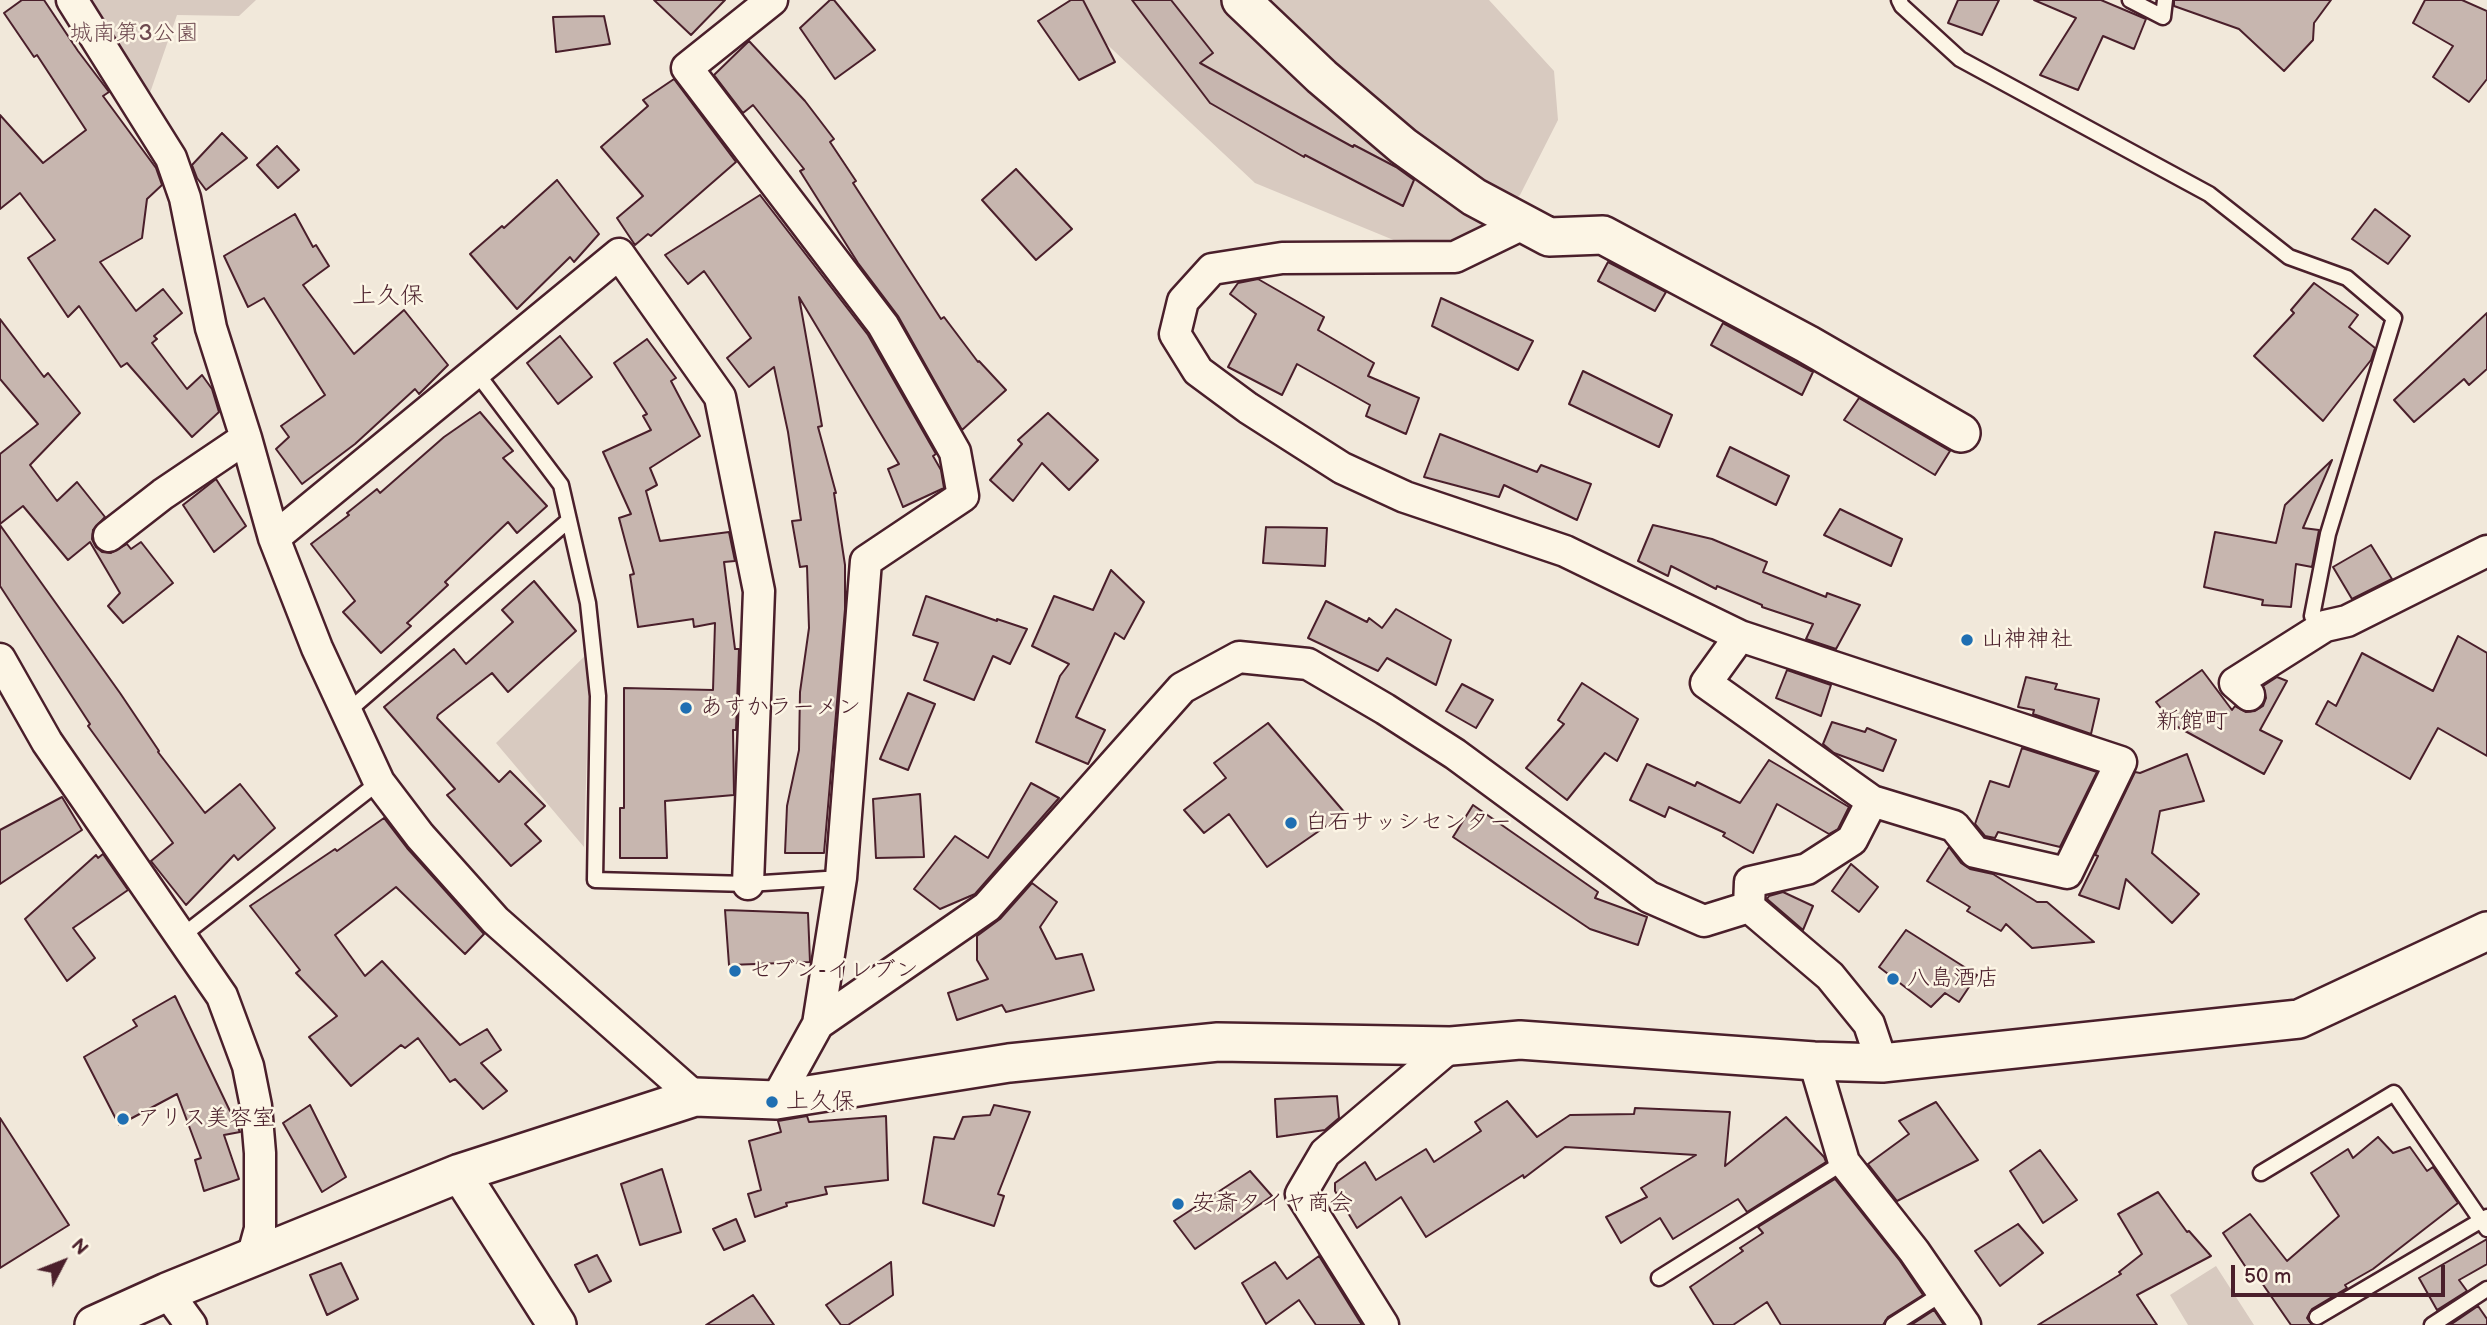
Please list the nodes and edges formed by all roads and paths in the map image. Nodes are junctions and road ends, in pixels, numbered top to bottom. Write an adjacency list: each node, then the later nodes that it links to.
1 (72, 0): 10 (street)
2 (772, 0): 22 (street)
3 (1241, 0): 7 (street)
4 (1899, 0): 15 (lane)
5 (2130, 0): 6 (lane)
6 (2165, 0)
7 (1523, 224): 9 (street); 16 (street)
8 (476, 372): 11 (lane); 13 (street); 23 (street)
9 (1961, 433)
10 (246, 438): 12 (street); 13 (street)
11 (569, 520): 19 (lane); 23 (lane)
12 (109, 536)
13 (274, 537): 19 (street)
14 (2487, 551): 15 (street)
15 (2325, 626): 18 (street)
16 (1740, 636): 21 (street); 21 (street)
17 (0, 659): 26 (street)
18 (2249, 695)
19 (347, 712): 20 (street)
20 (379, 782): 26 (lane); 31 (street)
21 (1872, 801): 24 (street)
22 (841, 877): 23 (lane); 27 (street)
23 (748, 884)
24 (1749, 907): 27 (street); 30 (street)
25 (2487, 931): 30 (street)
26 (182, 936): 37 (street)
27 (818, 1024): 32 (street)
28 (1451, 1046): 29 (street); 32 (street); 46 (street)
29 (1814, 1061): 30 (street); 33 (street)
30 (1882, 1063)
31 (695, 1097): 32 (street); 34 (street)
32 (776, 1100)
33 (1844, 1162): 38 (lane); 41 (street)
34 (460, 1173): 37 (street); 45 (street)
35 (2261, 1173): 36 (lane)
36 (2485, 1222): 42 (lane)
37 (251, 1258): 40 (street)
38 (1660, 1278)
39 (2487, 1289): 49 (lane)
40 (167, 1292): 43 (street); 44 (street)
41 (1943, 1293): 47 (lane); 48 (street)
42 (2317, 1317)
43 (94, 1325)
44 (191, 1325)
45 (558, 1325)
46 (1383, 1325)
47 (1893, 1325)
48 (1965, 1325)
49 (2432, 1325)

